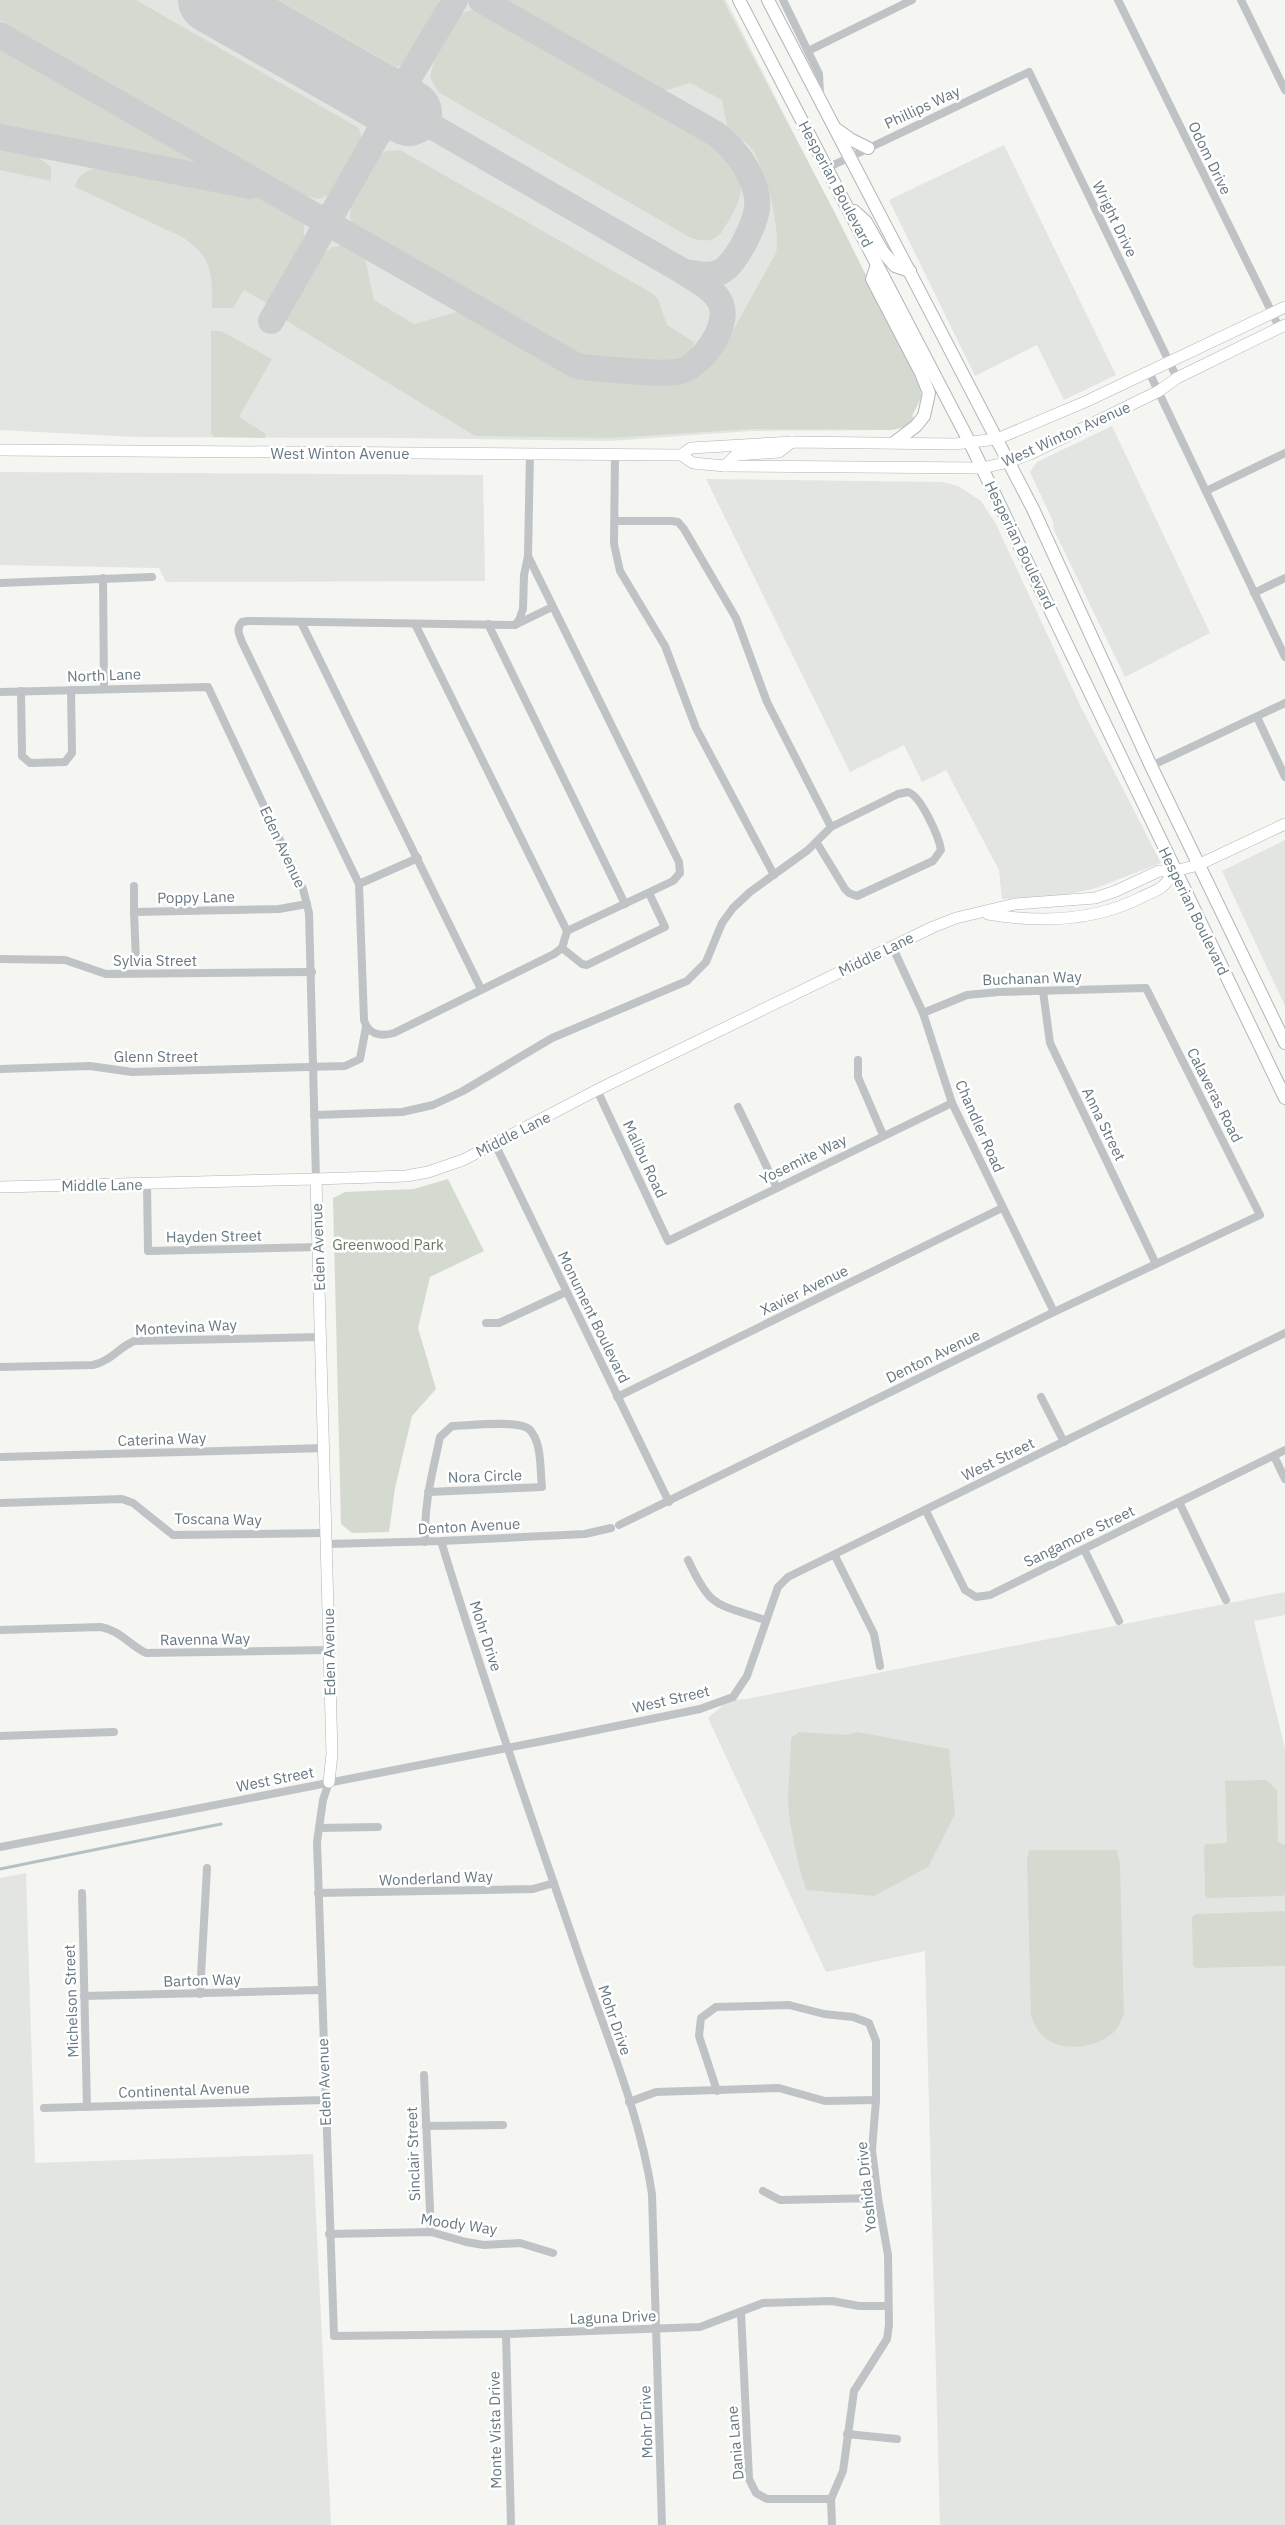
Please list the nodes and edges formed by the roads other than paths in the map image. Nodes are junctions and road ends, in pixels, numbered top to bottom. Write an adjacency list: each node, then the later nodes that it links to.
1 (739, 0): 14 (main road, Hesperian Boulevard)
2 (768, 0): 10 (main road, Hesperian Boulevard)
3 (782, 0): 7 (street, Hesperian Boulevard)
4 (912, 0): 7 (street)
5 (1118, 0): 19 (street, Odom Drive)
6 (1241, 0): 9 (street)
7 (808, 51): 10 (street, Hesperian Boulevard)
8 (1029, 72): 12 (street, Phillips Way); 21 (street, Wright Drive)
9 (1285, 90)
10 (820, 102): 11 (main road, Hesperian Boulevard)
11 (832, 126): 12 (main road); 13 (main road, Hesperian Boulevard)
12 (868, 148): 13 (street, Phillips Way)
13 (849, 158): 14 (street, Phillips Way); 17 (main road, Hesperian Boulevard)
14 (827, 168): 15 (main road, Hesperian Boulevard)
15 (848, 206): 16 (main road, Hesperian Boulevard); 17 (main road)
16 (877, 265): 27 (main road); 28 (main road, Hesperian Boulevard)
17 (910, 271): 25 (main road, Hesperian Boulevard)
18 (1285, 307): 19 (main road, West Winton Avenue)
19 (1271, 313): 20 (street, Odom Drive); 21 (main road, West Winton Avenue)
20 (1282, 326): 23 (main road, West Winton Avenue)
21 (1169, 362): 22 (main road, West Winton Avenue); 23 (street, Wright Drive)
22 (1149, 372): 24 (street); 25 (main road, West Winton Avenue)
23 (1177, 378): 24 (main road, West Winton Avenue)
24 (1159, 391): 34 (main road, West Winton Avenue); 37 (street)
25 (997, 439): 28 (main road, West Winton Avenue); 34 (main road, Hesperian Boulevard)
26 (792, 442): 27 (main road, West Winton Avenue); 33 (main road, West Winton Avenue); 35 (main road)
27 (895, 442): 28 (main road, West Winton Avenue)
28 (970, 442): 36 (main road, Hesperian Boulevard)
29 (0, 450): 31 (main road, West Winton Avenue)
30 (1285, 453): 37 (street)
31 (530, 454): 32 (main road, West Winton Avenue); 39 (street)
32 (615, 455): 33 (main road, West Winton Avenue); 38 (street)
33 (681, 455): 35 (main road, West Winton Avenue)
34 (1009, 462): 36 (main road, West Winton Avenue); 58 (main road, Hesperian Boulevard)
35 (725, 466): 36 (main road, West Winton Avenue)
36 (982, 468): 65 (main road, Hesperian Boulevard)
37 (1206, 491): 44 (street)
38 (616, 521): 61 (street); 66 (street)
39 (528, 556): 45 (street); 49 (street)
40 (152, 577): 41 (street)
41 (103, 578): 43 (street); 52 (street)
42 (1285, 578): 44 (street)
43 (0, 582)
44 (1254, 593): 50 (street)
45 (552, 607): 49 (street); 69 (street)
46 (302, 622): 47 (street); 63 (street); 67 (street)
47 (415, 624): 48 (street); 74 (street)
48 (488, 624): 49 (street); 71 (street)
49 (515, 625)
50 (1285, 657)
51 (208, 686): 52 (street, North Lane); 70 (street, Eden Avenue)
52 (104, 689): 53 (street, North Lane)
53 (71, 690): 54 (street, North Lane); 54 (street)
54 (21, 691): 55 (street, North Lane)
55 (0, 692)
56 (1285, 703): 57 (street)
57 (1257, 717): 58 (street); 59 (street)
58 (1151, 766): 64 (main road, Hesperian Boulevard)
59 (1285, 777)
60 (1285, 824): 64 (main road)
61 (832, 827): 62 (street); 62 (street)
62 (817, 843): 66 (street)
63 (418, 858): 67 (street); 81 (street)
64 (1198, 865): 65 (main road); 85 (main road, Hesperian Boulevard)
65 (1175, 871): 73 (main road, Middle Lane); 73 (main road, Middle Lane); 90 (main road, Hesperian Boulevard)
66 (774, 874): 93 (street)
67 (358, 884): 84 (street)
68 (134, 886): 72 (street)
69 (649, 893): 71 (street); 76 (street)
70 (307, 904): 72 (street, Poppy Lane); 79 (street, Eden Avenue)
71 (625, 904): 74 (street)
72 (134, 912): 78 (street)
73 (985, 913): 75 (main road, Middle Lane)
74 (567, 931): 76 (street)
75 (892, 946): 83 (street, Chandler Road); 89 (main road, Middle Lane)
76 (562, 948): 81 (street)
77 (0, 959): 79 (street, Sylvia Street)
78 (136, 962)
79 (312, 972): 87 (street, Eden Avenue)
80 (1146, 988): 82 (street, Buchanan Way); 101 (street, Calaveras Road)
81 (482, 989): 84 (street)
82 (1042, 991): 83 (street, Buchanan Way); 104 (street, Anna Street)
83 (923, 1013): 91 (street, Chandler Road)
84 (366, 1027): 87 (street, Glenn Street)
85 (1285, 1043)
86 (858, 1060): 94 (street)
87 (313, 1068): 88 (street, Glenn Street); 93 (street, Eden Avenue)
88 (0, 1069)
89 (598, 1090): 95 (main road, Middle Lane); 102 (street, Malibu Road)
90 (1285, 1098)
91 (952, 1103): 94 (street, Yosemite Way); 100 (street, Chandler Road)
92 (738, 1107): 99 (street)
93 (314, 1115): 96 (street, Eden Avenue)
94 (883, 1135): 99 (street, Yosemite Way)
95 (495, 1144): 96 (main road, Middle Lane); 105 (street, Monument Boulevard)
96 (316, 1180): 97 (main road, Middle Lane); 103 (main road, Eden Avenue)
97 (147, 1184): 98 (main road, Middle Lane); 103 (street, Hayden Street)
98 (0, 1187)
99 (777, 1188): 102 (street, Yosemite Way)
100 (1002, 1208): 106 (street, Chandler Road); 111 (street, Xavier Avenue)
101 (1260, 1215): 104 (street, Denton Avenue)
102 (668, 1241)
103 (318, 1247): 109 (main road, Eden Avenue)
104 (1156, 1264): 106 (street, Denton Avenue)
105 (566, 1292): 107 (street); 111 (street, Monument Boulevard)
106 (1054, 1312): 120 (street, Denton Avenue)
107 (486, 1323)
108 (1285, 1333): 113 (street, West Street)
109 (320, 1337): 110 (street, Montevina Way); 114 (main road, Eden Avenue)
110 (0, 1367)
111 (618, 1397): 120 (street, Monument Boulevard)
112 (1041, 1397): 113 (street)
113 (1064, 1442): 123 (street, West Street)
114 (325, 1448): 117 (street, Caterina Way); 124 (main road, Eden Avenue)
115 (1285, 1450): 116 (street, Sangamore Street)
116 (1274, 1456): 118 (street); 121 (street, Sangamore Street)
117 (0, 1458)
118 (1285, 1480)
119 (428, 1492): 119 (street, Nora Circle); 125 (street, Nora Circle)
120 (669, 1502): 126 (street, Denton Avenue)
121 (1179, 1502): 127 (street, Sangamore Street); 130 (street)
122 (0, 1503): 124 (street, Toscana Way)
123 (926, 1511): 127 (street, Sangamore Street); 128 (street, West Street)
124 (327, 1538): 125 (street, Denton Avenue); 134 (main road, Eden Avenue)
125 (425, 1542): 126 (street, Denton Avenue)
126 (442, 1542): 138 (street, Mohr Drive)
127 (1084, 1549): 132 (street)
128 (835, 1556): 131 (street, West Street); 135 (street)
129 (688, 1560): 131 (street)
130 (1226, 1600)
131 (765, 1620): 138 (street, West Street)
132 (1120, 1621)
133 (0, 1630): 134 (street, Ravenna Way)
134 (328, 1650): 139 (main road, Eden Avenue)
135 (880, 1666)
136 (114, 1732): 137 (street)
137 (0, 1736)
138 (508, 1748): 139 (street, West Street); 144 (street, Mohr Drive)
139 (329, 1782): 141 (street, Eden Avenue); 142 (street, West Street)
140 (378, 1827): 141 (street)
141 (319, 1828): 146 (street, Eden Avenue)
142 (0, 1847)
143 (207, 1868): 148 (street)
144 (554, 1883): 146 (street, Wonderland Way); 154 (street, Mohr Drive)
145 (82, 1893): 149 (street, Michelson Street)
146 (318, 1894): 147 (street, Eden Avenue)
147 (320, 1990): 148 (street, Barton Way); 152 (street, Eden Avenue)
148 (200, 1994): 149 (street, Barton Way)
149 (84, 1996): 155 (street, Michelson Street)
150 (424, 2075): 158 (street, Sinclair Street)
151 (717, 2090): 153 (street); 153 (street, Yoshida Drive); 154 (street)
152 (325, 2100): 155 (street, Continental Avenue); 162 (street, Eden Avenue)
153 (876, 2100): 160 (street, Yoshida Drive)
154 (628, 2102): 166 (street, Mohr Drive)
155 (87, 2107): 156 (street, Continental Avenue)
156 (44, 2108)
157 (503, 2125): 158 (street)
158 (426, 2126): 161 (street, Sinclair Street)
159 (762, 2191): 160 (street)
160 (878, 2198): 164 (street, Yoshida Drive)
161 (430, 2232): 162 (street, Moody Way); 163 (street, Moody Way)
162 (330, 2234): 168 (street, Eden Avenue)
163 (553, 2253)
164 (888, 2306): 165 (street, Laguna Drive); 169 (street, Yoshida Drive)
165 (741, 2312): 166 (street, Laguna Drive); 171 (street, Dania Lane)
166 (656, 2329): 167 (street, Laguna Drive); 173 (street, Mohr Drive)
167 (506, 2334): 168 (street, Laguna Drive); 172 (street, Monte Vista Drive)
168 (334, 2336)
169 (847, 2434): 170 (street); 171 (street, Yoshida Drive)
170 (896, 2439)
171 (832, 2499): 174 (street, Yoshida Drive)
172 (511, 2525)
173 (663, 2525)
174 (832, 2525)

